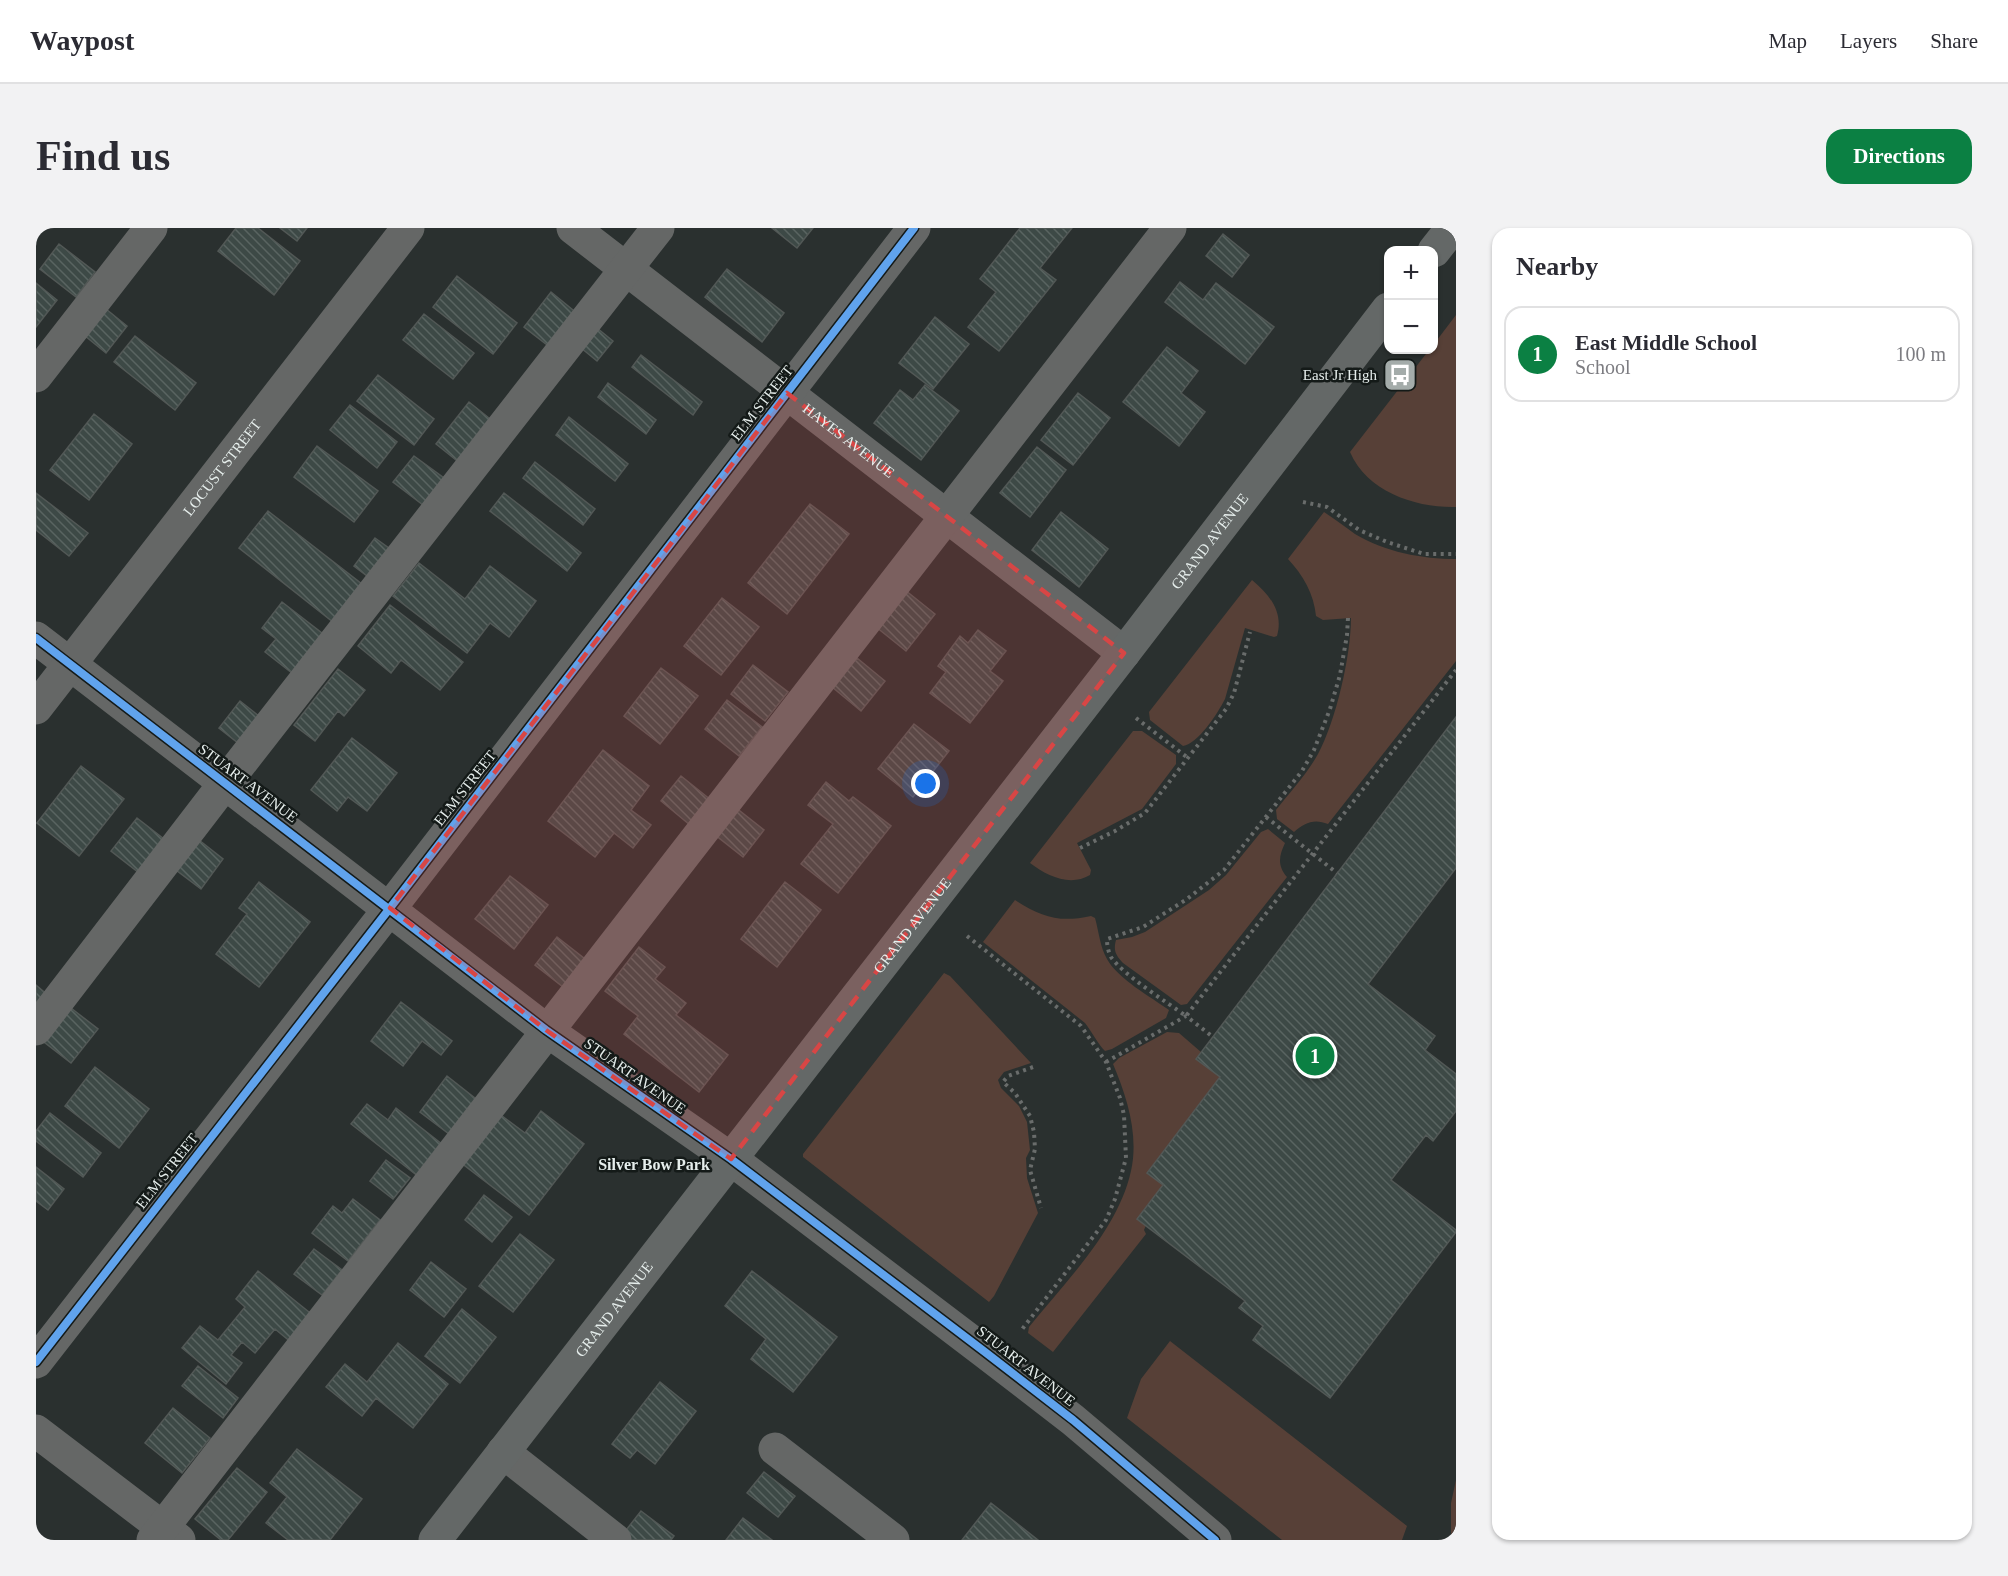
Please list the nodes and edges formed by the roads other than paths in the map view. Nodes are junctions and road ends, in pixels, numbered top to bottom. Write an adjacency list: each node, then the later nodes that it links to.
1 (151, 228): 9 (street)
2 (408, 228): 14 (street, LOCUST STREET)
3 (573, 228): 7 (street, HAYES AVENUE)
4 (658, 228): 7 (street)
5 (914, 228): 10 (street, ELM STREET)
6 (1170, 228): 11 (street)
7 (626, 269): 10 (street, HAYES AVENUE); 16 (street)
8 (1384, 315): 13 (main road, GRAND AVENUE)
9 (36, 376)
10 (787, 393): 11 (street, HAYES AVENUE); 17 (street, ELM STREET)
11 (947, 516): 13 (street, HAYES AVENUE); 19 (street)
12 (36, 638): 14 (street, STUART AVENUE)
13 (1124, 653): 20 (main road, GRAND AVENUE)
14 (70, 664): 15 (street, LOCUST STREET); 16 (street, STUART AVENUE)
15 (36, 708)
16 (225, 783): 17 (street, STUART AVENUE); 18 (street)
17 (390, 908): 19 (street, STUART AVENUE); 21 (street, ELM STREET)
18 (36, 1029)
19 (546, 1030): 20 (street, STUART AVENUE); 25 (street)
20 (731, 1159): 24 (main road, GRAND AVENUE); 29 (street, STUART AVENUE)
21 (36, 1362)
22 (36, 1431): 25 (street)
23 (775, 1449): 28 (street)
24 (503, 1452): 26 (main road, GRAND AVENUE); 27 (street)
25 (164, 1536)
26 (435, 1540)
27 (615, 1540)
28 (893, 1540)
29 (1215, 1540)

